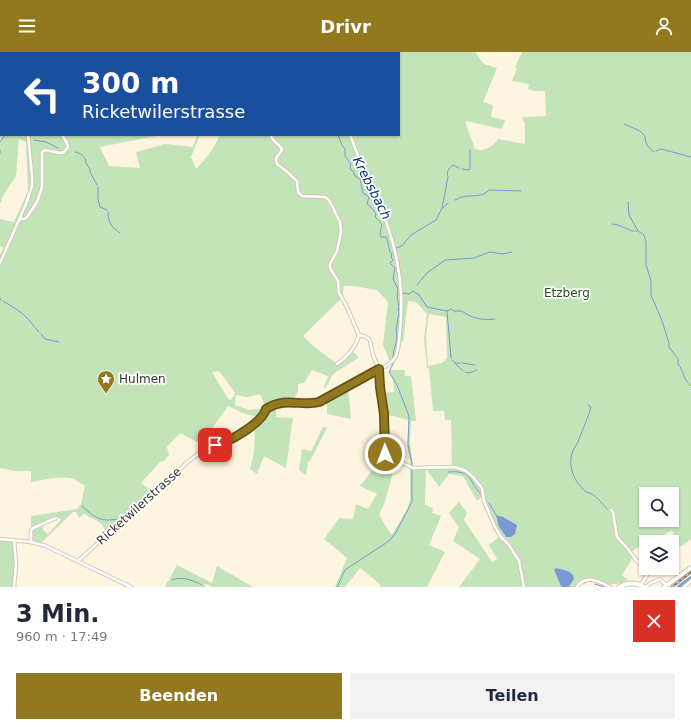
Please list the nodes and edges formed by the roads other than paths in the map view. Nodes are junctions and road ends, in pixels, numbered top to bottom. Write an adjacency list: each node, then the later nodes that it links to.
1 (28, 136): 5 (street)
2 (63, 136): 5 (street)
3 (271, 136): 7 (street)
4 (350, 136): 9 (street, Ricketwilerstrasse)
5 (20, 219): 6 (street)
6 (0, 263)
7 (359, 335): 8 (street); 9 (street)
8 (337, 364)
9 (379, 369): 15 (street, Ricketwilerstrasse); 22 (street)
10 (611, 510): 18 (street)
11 (56, 518): 14 (street)
12 (0, 539): 13 (street)
13 (14, 540): 14 (street); 20 (street)
14 (30, 542): 15 (street)
15 (78, 561): 21 (street)
16 (691, 568): 19 (main road)
17 (691, 581): 26 (street)
18 (644, 586): 19 (street); 25 (main road)
19 (665, 586)
20 (14, 587)
21 (130, 587)
22 (524, 587)
23 (576, 587): 24 (street)
24 (610, 587)
25 (619, 587)
26 (684, 587)

